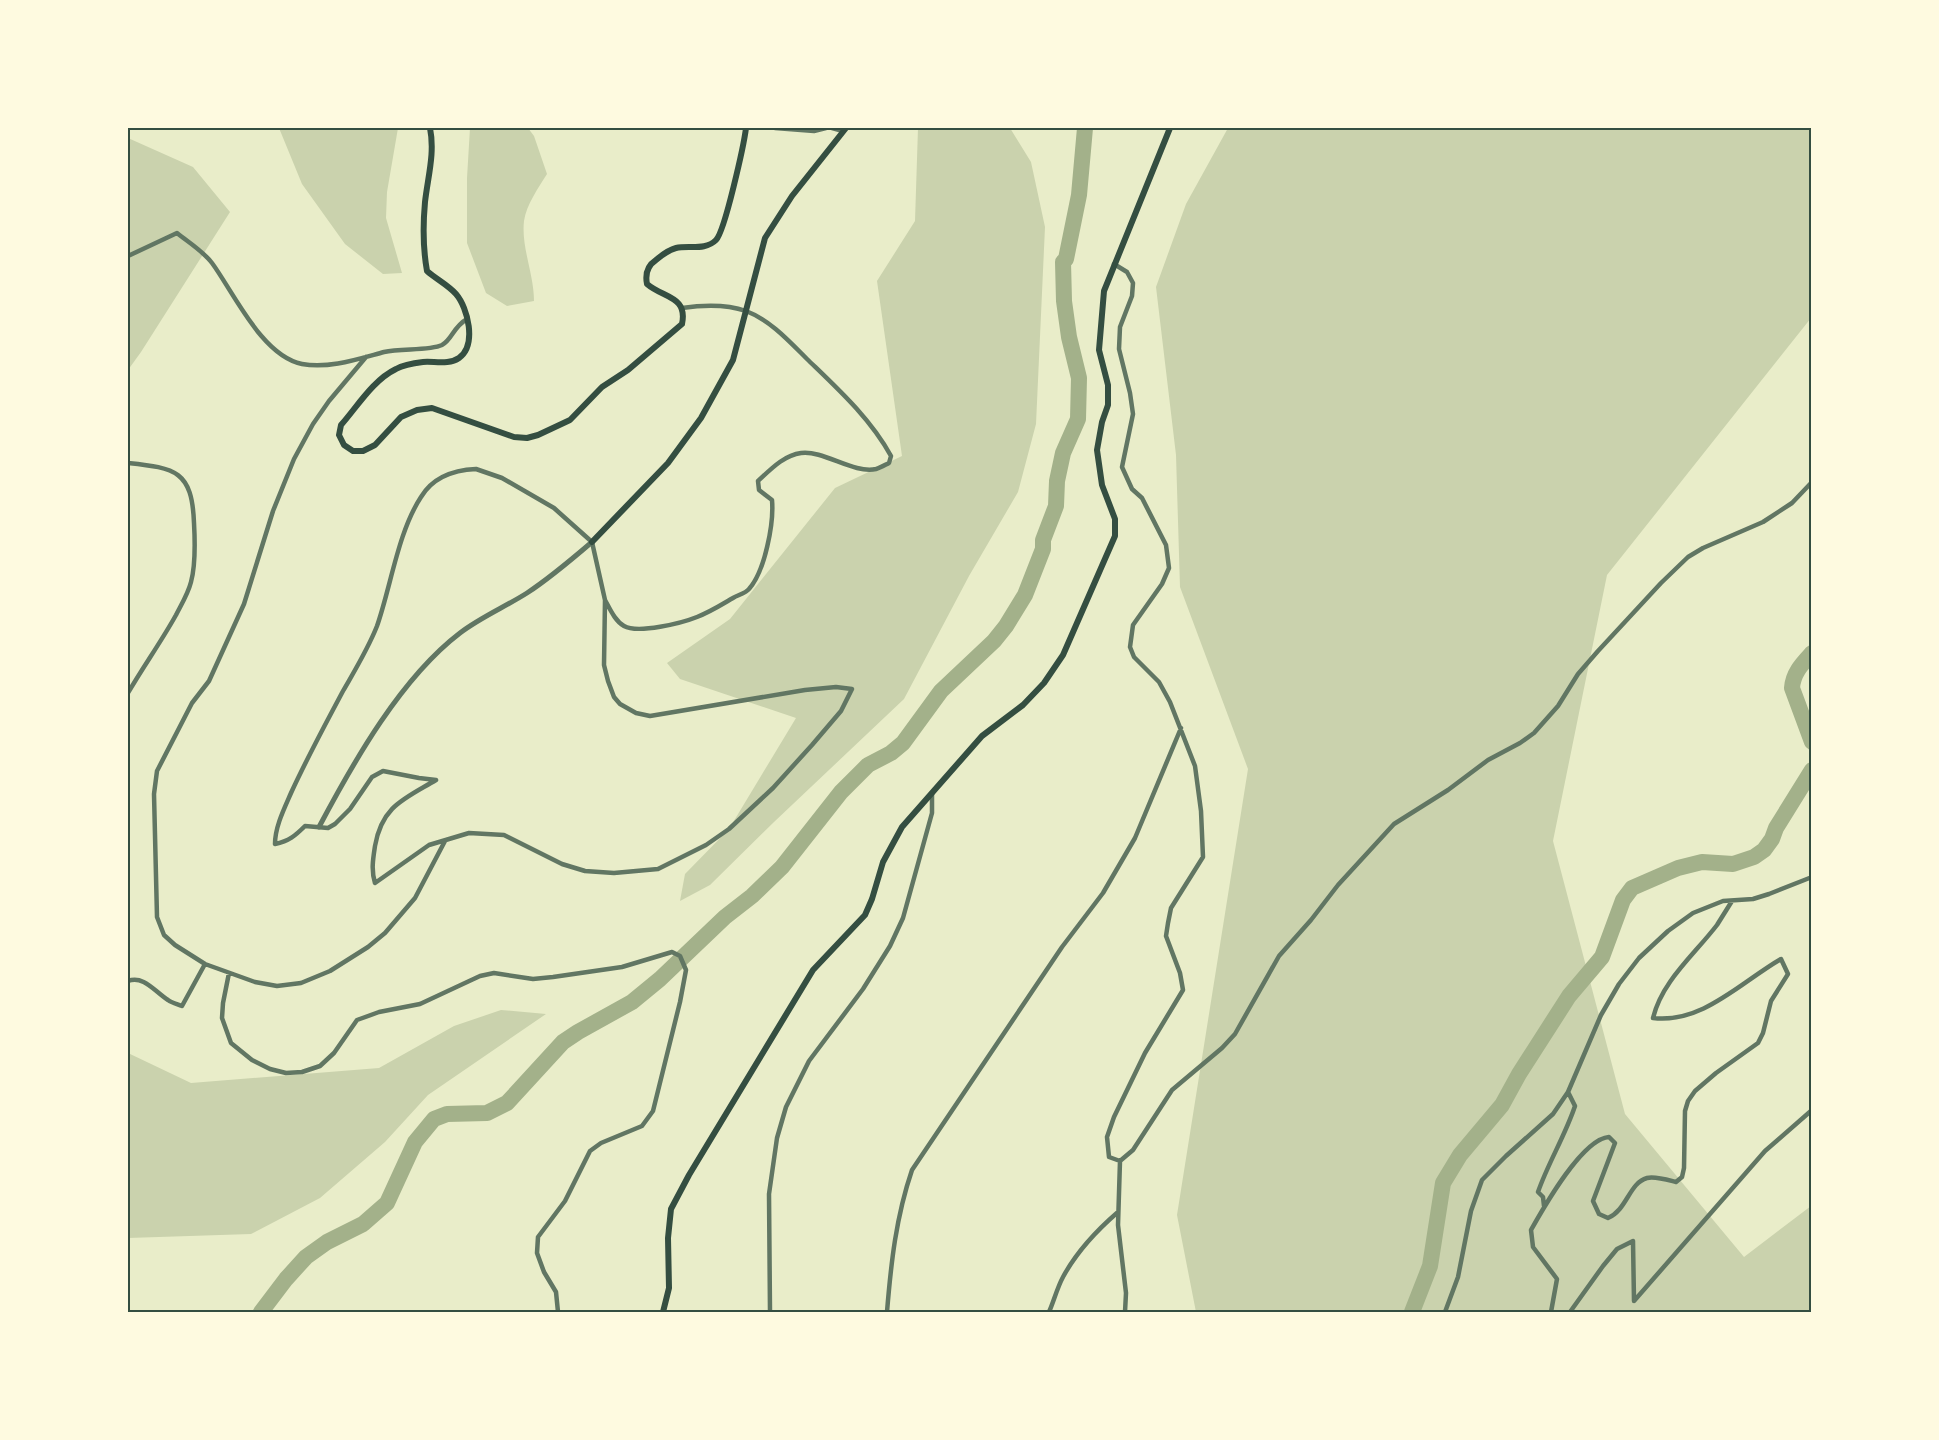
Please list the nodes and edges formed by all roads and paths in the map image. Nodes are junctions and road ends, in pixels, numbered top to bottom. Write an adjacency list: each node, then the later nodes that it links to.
1 (430, 128): 12 (main road)
2 (746, 128): 10 (main road)
3 (775, 128): 4 (street)
4 (826, 128)
5 (832, 128): 7 (street)
6 (1170, 128): 9 (main road)
7 (844, 129): 11 (main road)
8 (128, 256): 13 (street)
9 (1114, 264): 19 (street); 20 (main road)
10 (682, 308): 11 (street); 12 (main road)
11 (746, 311): 16 (main road); 17 (street)
12 (467, 319): 13 (street)
13 (366, 357): 25 (street)
14 (128, 463): 18 (street)
15 (1812, 482): 30 (street)
16 (591, 542): 17 (street); 21 (street); 21 (street)
17 (605, 600): 22 (street)
18 (128, 693)
19 (1181, 728): 30 (street); 36 (street)
20 (932, 793): 34 (main road); 35 (street)
21 (318, 827): 22 (street)
22 (445, 841): 26 (street)
23 (1812, 877): 24 (street)
24 (1732, 901): 28 (street); 31 (street)
25 (205, 964): 26 (street); 27 (street)
26 (229, 973): 33 (street)
27 (128, 981)
28 (1568, 1092): 31 (street); 39 (street)
29 (1812, 1110): 41 (street)
30 (1120, 1161): 32 (street)
31 (1544, 1206): 40 (street)
32 (1118, 1212): 37 (street); 38 (street)
33 (558, 1312)
34 (663, 1312)
35 (770, 1312)
36 (887, 1312)
37 (1049, 1312)
38 (1125, 1312)
39 (1444, 1312)
40 (1551, 1312)
41 (1570, 1312)

